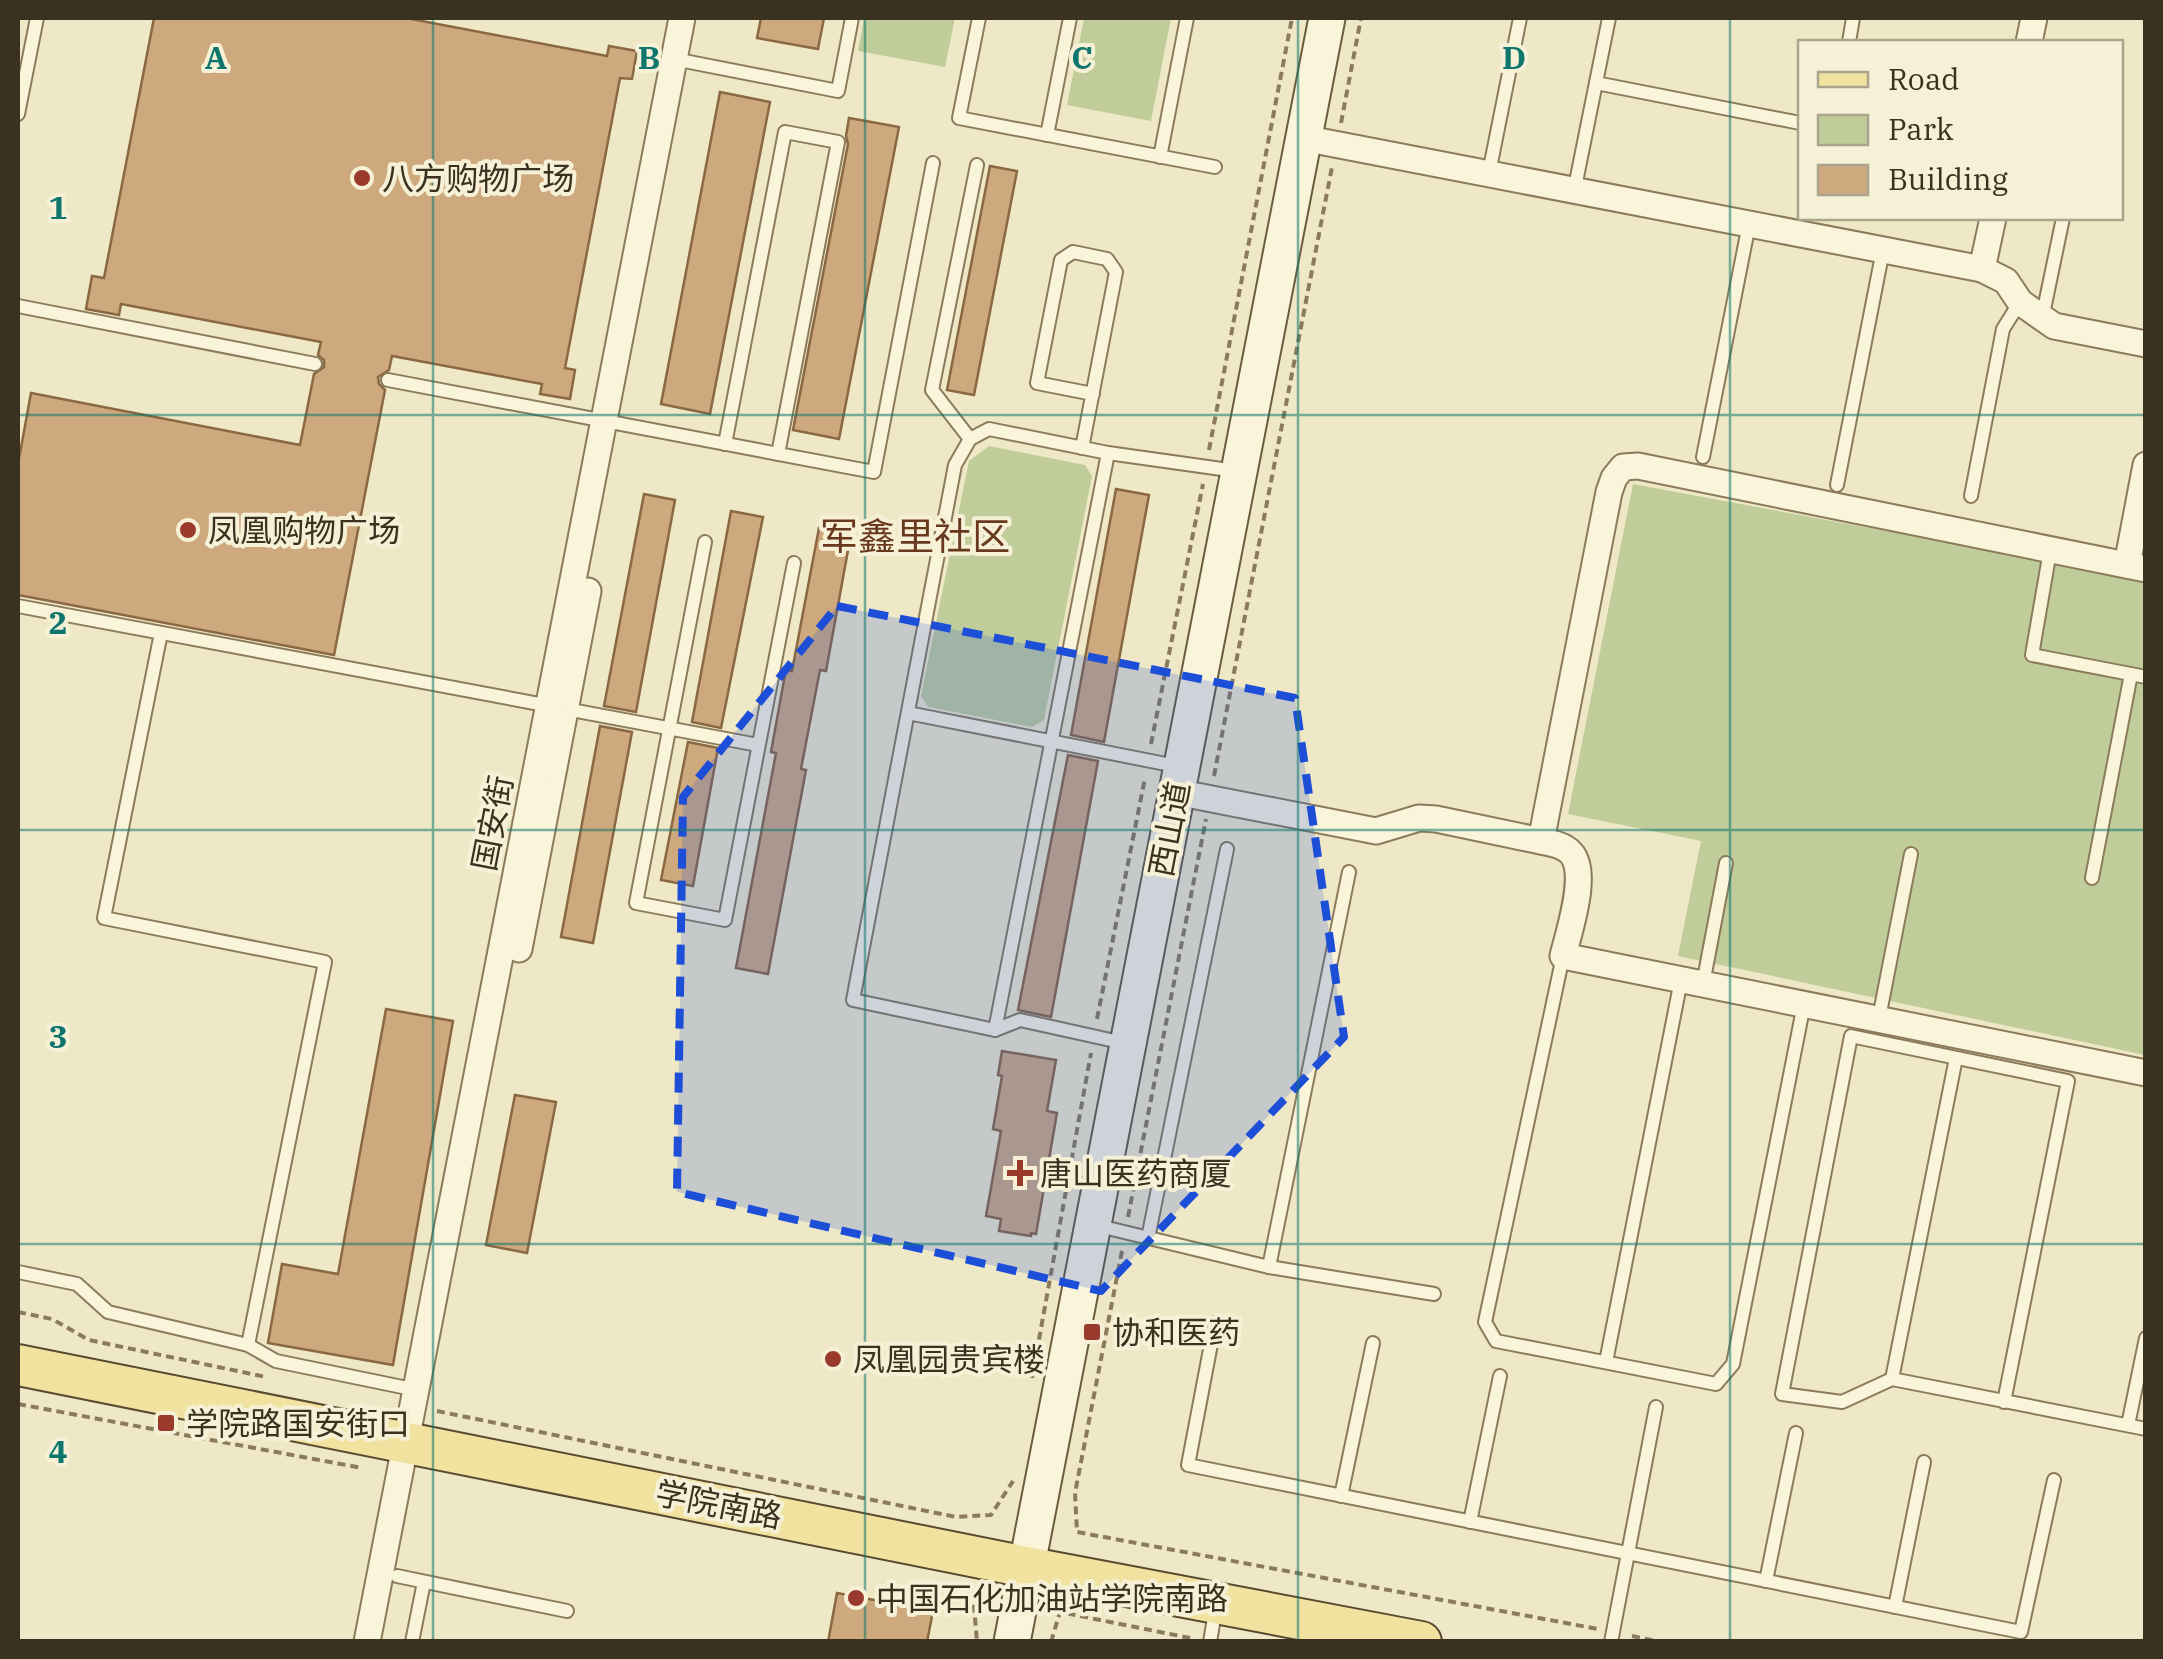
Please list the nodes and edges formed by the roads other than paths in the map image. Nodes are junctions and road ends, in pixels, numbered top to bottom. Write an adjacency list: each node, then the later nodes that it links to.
1 (37, 18): 13 (lane)
2 (682, 18): 11 (street, 国安街)
3 (698, 18): 11 (street, 国安街)
4 (852, 18): 11 (lane)
5 (979, 18): 15 (lane)
6 (1070, 18): 15 (lane)
7 (1187, 18): 17 (lane)
8 (1327, 18): 16 (street, 西山道)
9 (1520, 18): 21 (lane)
10 (1609, 18): 12 (lane)
11 (682, 61): 35 (street, 国安街)
12 (1596, 83): 14 (lane); 22 (lane)
13 (18, 114)
14 (1798, 124)
15 (1047, 135): 17 (lane)
16 (1304, 138): 21 (street); 43 (street, 西山道)
17 (1160, 157): 20 (lane)
18 (933, 163): 40 (lane)
19 (977, 165): 36 (lane)
20 (1215, 167)
21 (1489, 173): 22 (street)
22 (1574, 192): 25 (street)
23 (1993, 220): 27 (street)
24 (2063, 220): 30 (lane)
25 (1749, 224): 26 (street); 41 (lane)
26 (1883, 250): 27 (street); 44 (lane)
27 (1982, 269): 28 (street)
28 (2020, 302): 30 (street); 45 (lane)
29 (18, 306): 32 (lane)
30 (2042, 318): 31 (street)
31 (2146, 344)
32 (315, 364)
33 (388, 380): 35 (lane)
34 (1093, 394): 34 (lane); 38 (lane)
35 (612, 422): 37 (lane); 53 (street, 国安街)
36 (970, 439): 38 (lane); 54 (lane)
37 (725, 444): 40 (lane); 40 (lane)
38 (1082, 448): 39 (lane)
39 (1108, 453): 43 (lane); 56 (lane)
40 (778, 454)
41 (1702, 457)
42 (2146, 465): 49 (street)
43 (1238, 472): 58 (street, 西山道)
44 (1836, 484)
45 (1971, 496)
46 (706, 542): 55 (lane)
47 (2050, 551): 49 (street); 52 (lane); 59 (street)
48 (794, 563): 57 (lane)
49 (2136, 567)
50 (18, 606): 51 (lane)
51 (160, 632): 53 (lane); 81 (lane)
52 (2138, 676): 64 (lane)
53 (556, 708): 55 (lane); 88 (street, 国安街)
54 (908, 713): 56 (lane); 69 (lane)
55 (670, 728): 57 (lane); 57 (lane)
56 (1052, 741): 58 (lane); 69 (lane)
57 (758, 745)
58 (1179, 779): 59 (street); 70 (street, 西山道)
59 (1542, 840): 65 (street)
60 (1228, 849): 74 (lane)
61 (1911, 854): 68 (lane)
62 (1726, 863): 66 (lane)
63 (1349, 872): 75 (lane)
64 (2092, 878)
65 (1564, 956): 66 (street); 82 (lane)
66 (1692, 982): 67 (street); 82 (lane)
67 (1804, 1004): 68 (street); 82 (lane)
68 (1879, 1018): 72 (street)
69 (995, 1030): 70 (lane)
70 (1127, 1044): 73 (street, 西山道)
71 (1956, 1058): 85 (lane); 85 (lane); 86 (lane)
72 (2146, 1073)
73 (1092, 1224): 74 (lane); 97 (street, 西山道)
74 (1148, 1238): 75 (lane)
75 (1269, 1268): 77 (lane)
76 (18, 1272): 81 (lane)
77 (1434, 1294)
78 (1215, 1323): 94 (lane)
79 (2146, 1338): 89 (lane)
80 (1373, 1343): 94 (lane)
81 (248, 1345): 88 (lane)
82 (1606, 1362)
83 (18, 1366): 88 (main road, 学院南路)
84 (1500, 1376): 95 (lane)
85 (1892, 1378): 86 (lane)
86 (2004, 1402): 89 (lane)
87 (1656, 1407): 96 (lane)
88 (419, 1421): 97 (main road, 学院南路); 98 (street, 国安街); 105 (street, 国安街)
89 (2128, 1425): 90 (lane)
90 (2146, 1429)
91 (1796, 1433): 100 (lane)
92 (1924, 1462): 101 (lane)
93 (2054, 1480): 101 (lane)
94 (1342, 1496): 95 (lane)
95 (1470, 1522): 96 (lane)
96 (1628, 1554): 100 (lane); 104 (lane)
97 (1026, 1567): 103 (main road, 学院南路); 108 (street, 西山道)
98 (397, 1576): 99 (lane); 106 (street, 国安街)
99 (424, 1582): 102 (lane); 107 (lane)
100 (1766, 1582): 101 (lane)
101 (1894, 1607)
102 (567, 1611)
103 (1213, 1622): 109 (main road, 学院南路)
104 (1612, 1637)
105 (367, 1642)
106 (384, 1642)
107 (412, 1642)
108 (1012, 1642)
109 (1420, 1642)

